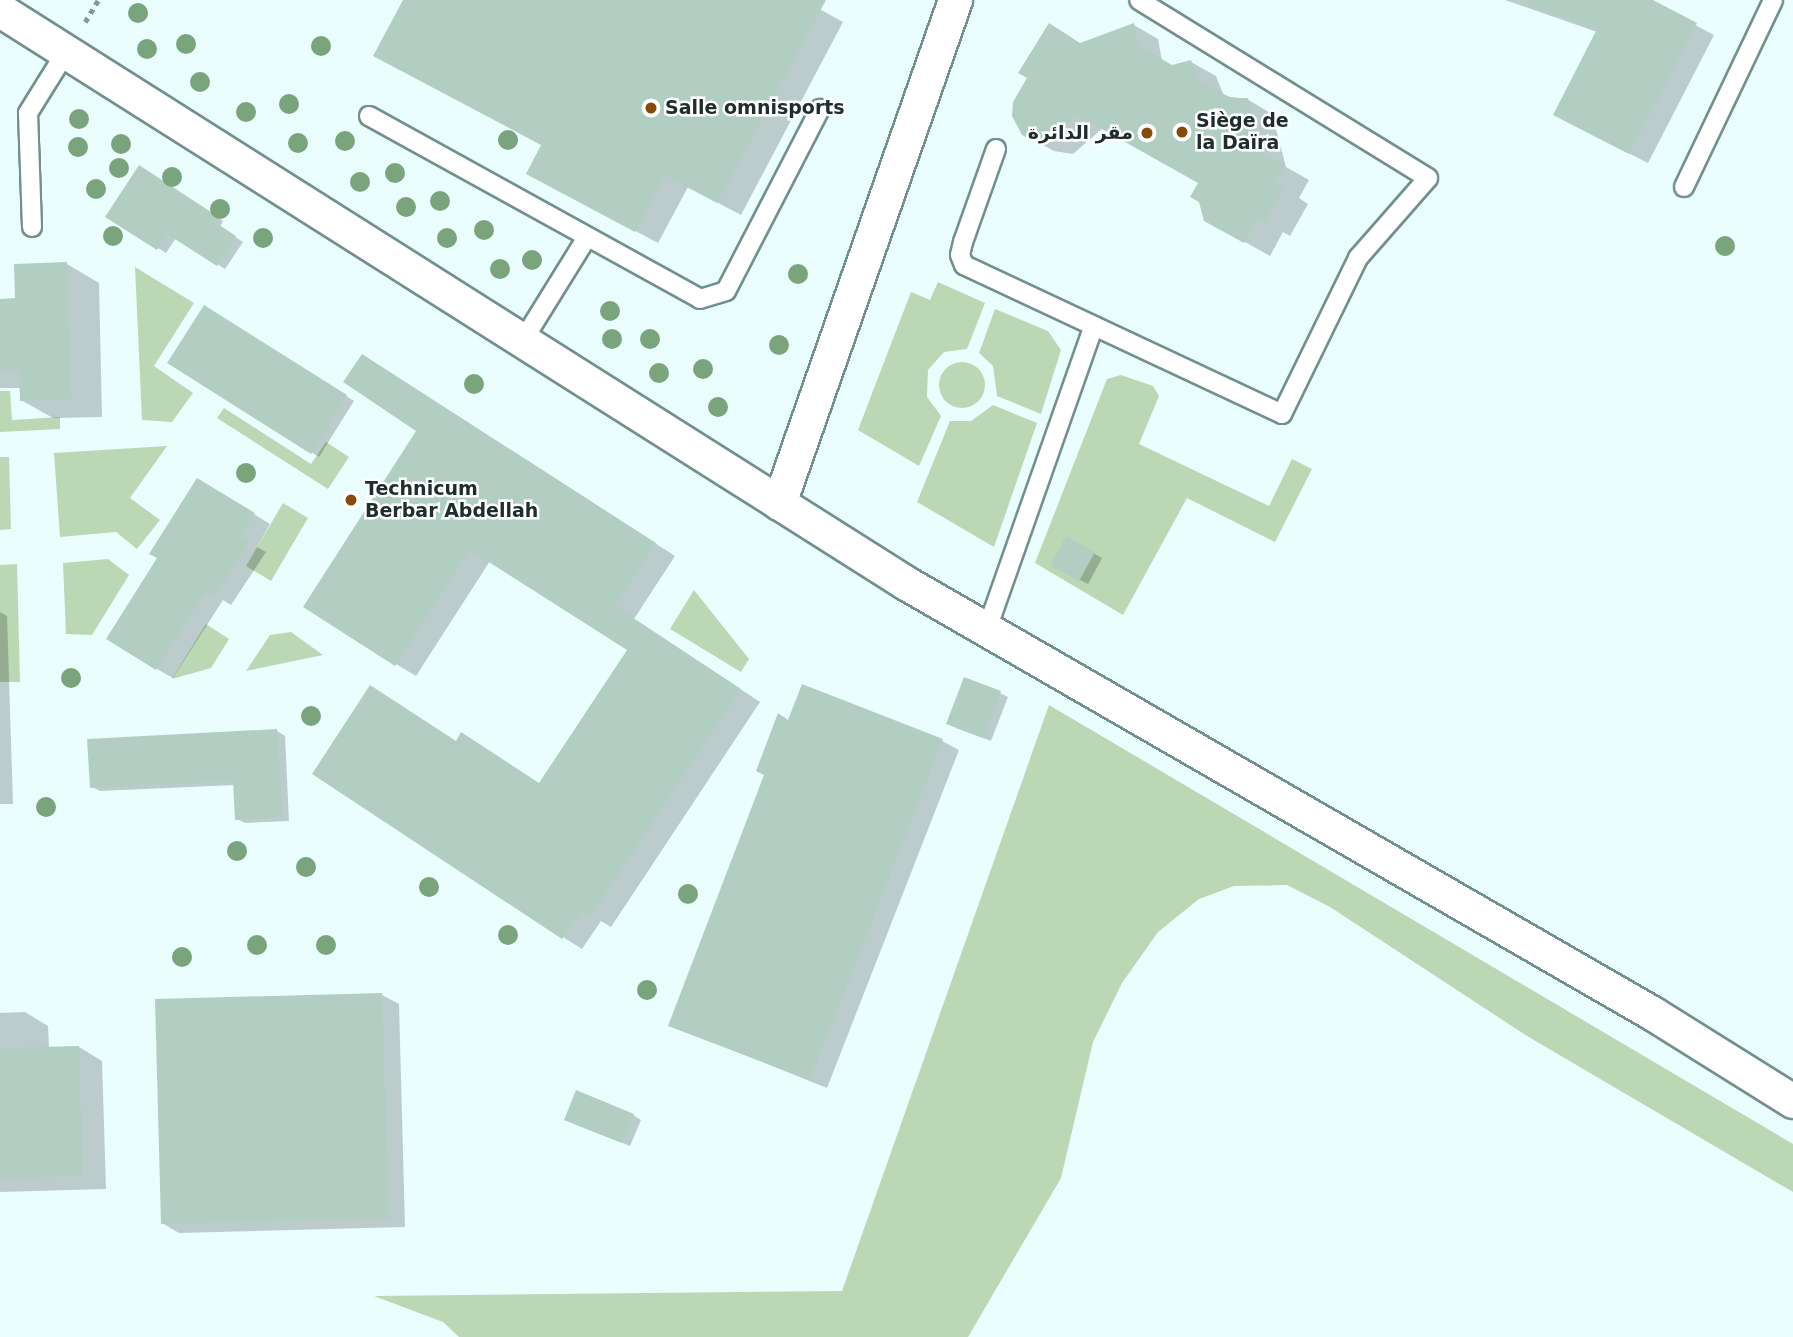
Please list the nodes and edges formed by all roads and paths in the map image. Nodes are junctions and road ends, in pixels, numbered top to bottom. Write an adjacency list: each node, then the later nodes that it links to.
1 (955, 0): 14 (street)
2 (1139, 0): 12 (lane)
3 (1773, 0): 9 (lane)
4 (0, 10): 5 (street)
5 (66, 52): 10 (lane); 13 (street)
6 (820, 108): 11 (lane)
7 (369, 116): 11 (lane)
8 (996, 149): 12 (lane)
9 (1684, 187)
10 (32, 227)
11 (587, 237): 13 (lane)
12 (1094, 326): 15 (lane)
13 (522, 342): 14 (street)
14 (779, 503): 15 (street)
15 (987, 629): 16 (street)
16 (1793, 1101)

